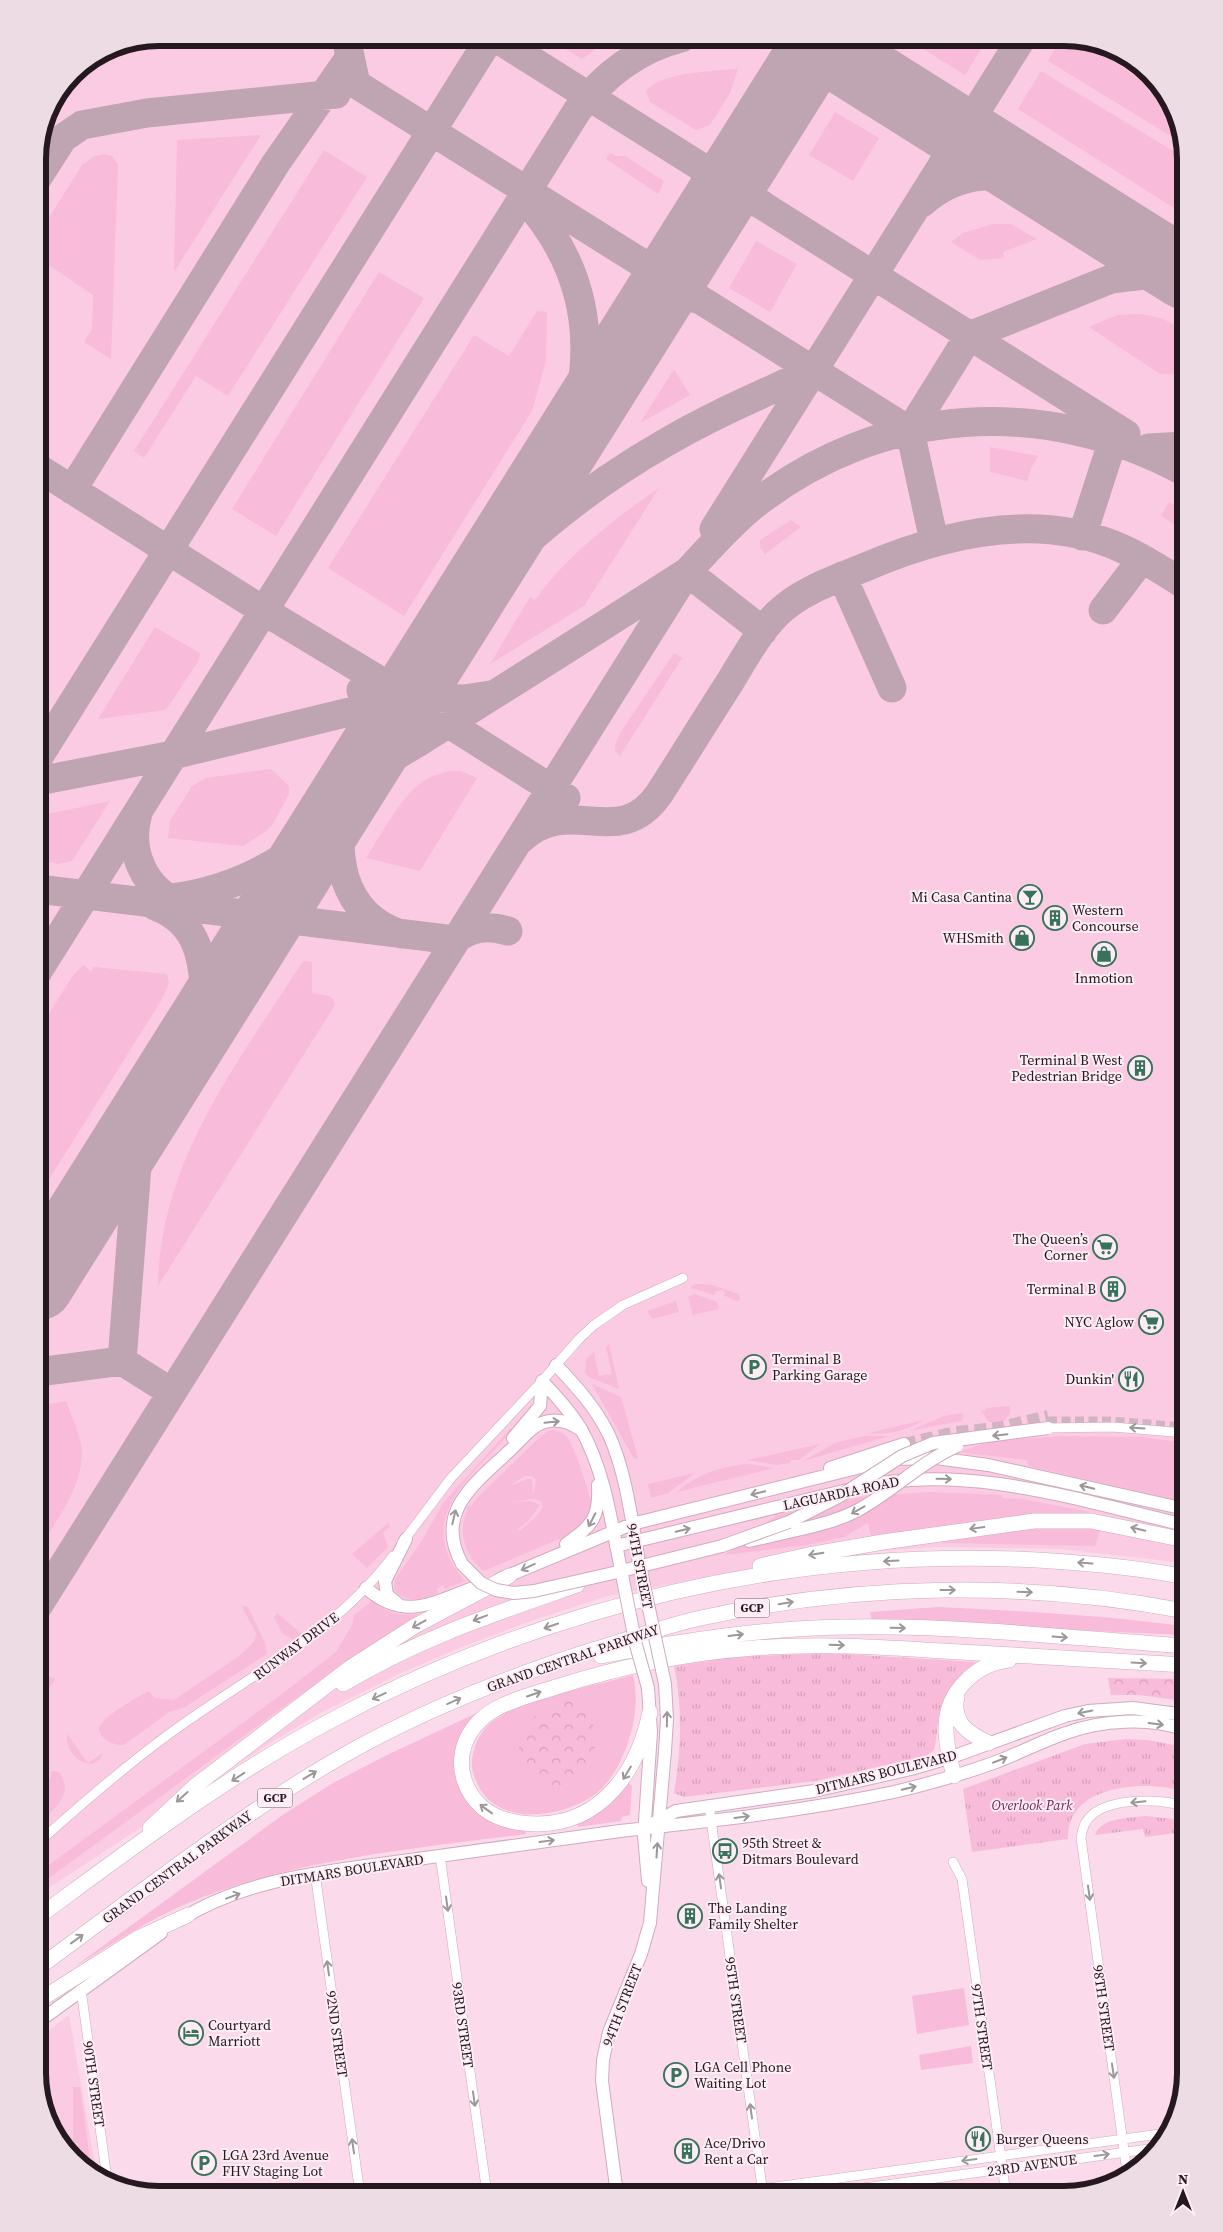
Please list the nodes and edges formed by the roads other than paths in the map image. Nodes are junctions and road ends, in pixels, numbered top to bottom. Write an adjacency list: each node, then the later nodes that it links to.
1 (683, 1278): 2 (street, RUNWAY DRIVE)
2 (556, 1364): 3 (street, RUNWAY DRIVE); 14 (street, 94TH STREET)
3 (542, 1381): 5 (street, 94TH STREET); 10 (street); 17 (street, RUNWAY DRIVE)
4 (1048, 1428): 6 (street, one-way to 4); 20 (street, one-way to 20, bridge)
5 (581, 1430): 9 (street, 94TH STREET); 10 (street, one-way to 5)
6 (1177, 1432)
7 (904, 1444): 11 (street)
8 (957, 1446): 20 (street, one-way to 20, bridge)
9 (593, 1456): 15 (street, 94TH STREET); 21 (street, one-way to 21)
10 (487, 1472): 22 (street, one-way to 10, bridge)
11 (806, 1481): 12 (street, LAGUARDIA ROAD, one-way to 11); 14 (street, LAGUARDIA ROAD, one-way to 14)
12 (1177, 1507)
13 (1177, 1523): 18 (street, LAGUARDIA ROAD, one-way to 13)
14 (632, 1524): 15 (street, LAGUARDIA ROAD); 18 (street, 94TH STREET)
15 (613, 1531): 19 (street, 94TH STREET); 21 (street, LAGUARDIA ROAD)
16 (1177, 1538): 28 (highway, one-way to 28)
17 (406, 1539): 25 (street, RUNWAY DRIVE); 26 (street)
18 (635, 1542): 19 (street, LAGUARDIA ROAD); 44 (street, 94TH STREET, one-way to 18, bridge)
19 (616, 1546): 22 (street, 94TH STREET)
20 (722, 1546): 22 (street, bridge)
21 (548, 1558): 23 (street, one-way to 23)
22 (615, 1570): 34 (street, 94TH STREET, bridge); 38 (highway, one-way to 38, bridge)
23 (509, 1576): 26 (street); 38 (highway, one-way to 38)
24 (1177, 1576): 28 (highway, GCP, one-way to 28)
25 (366, 1588): 26 (street); 46 (street, RUNWAY DRIVE)
26 (410, 1608)
27 (1177, 1609): 32 (highway, GRAND CENTRAL PARKWAY / GCP, one-way to 27)
28 (598, 1611): 49 (highway, GCP, one-way to 49)
29 (1177, 1645): 32 (highway, one-way to 29)
30 (1092, 1660): 31 (highway, one-way to 31); 33 (highway); 34 (highway, one-way to 30)
31 (1177, 1665)
32 (536, 1668): 54 (highway, GRAND CENTRAL PARKWAY / GCP, one-way to 32)
33 (962, 1684): 37 (highway); 39 (highway)
34 (650, 1712): 45 (street, 94TH STREET)
35 (1177, 1714): 37 (street, DITMARS BOULEVARD, one-way to 37)
36 (1177, 1728): 40 (street, DITMARS BOULEVARD, one-way to 36)
37 (989, 1744): 39 (street, DITMARS BOULEVARD)
38 (249, 1746): 49 (highway, one-way to 49)
39 (950, 1758): 40 (highway); 42 (street, DITMARS BOULEVARD)
40 (954, 1776): 43 (street, DITMARS BOULEVARD, one-way to 40)
41 (1177, 1805): 59 (street, 98TH STREET, one-way to 59)
42 (710, 1806): 43 (street, 95TH STREET); 44 (street, DITMARS BOULEVARD)
43 (712, 1822): 44 (street, DITMARS BOULEVARD); 70 (street, 95TH STREET, one-way to 43)
44 (659, 1824): 45 (street, DITMARS BOULEVARD); 51 (street, 94TH STREET, one-way to 44)
45 (644, 1828): 47 (street, DITMARS BOULEVARD, one-way to 45); 51 (street, 94TH STREET)
46 (46, 1836)
47 (440, 1855): 50 (street, DITMARS BOULEVARD); 68 (street, 93RD STREET, one-way to 68)
48 (953, 1862): 62 (street, 97TH STREET)
49 (108, 1866): 52 (highway, GCP)
50 (314, 1873): 53 (street, DITMARS BOULEVARD, one-way to 50); 67 (street, 92ND STREET, one-way to 50)
51 (651, 1906): 69 (street, 94TH STREET)
52 (46, 1911)
53 (188, 1915): 55 (street, DITMARS BOULEVARD); 56 (highway)
54 (46, 1962)
55 (81, 1989): 57 (street, DITMARS BOULEVARD); 65 (street, 90TH STREET)
56 (46, 1997)
57 (46, 2016)
58 (1159, 2134): 59 (street, 23RD AVENUE)
59 (1122, 2140): 61 (street, 98TH STREET); 62 (street, 23RD AVENUE)
60 (1147, 2149): 61 (street, 23RD AVENUE)
61 (1124, 2152): 63 (street, 98TH STREET); 64 (street, 23RD AVENUE, one-way to 61)
62 (1000, 2156): 64 (street, 97TH STREET); 66 (street, 23RD AVENUE, one-way to 66)
63 (1126, 2168)
64 (1002, 2169): 73 (street, 23RD AVENUE); 74 (street, 97TH STREET)
65 (106, 2172)
66 (880, 2173): 71 (street, 23RD AVENUE); 72 (street)
67 (359, 2186)
68 (486, 2186)
69 (616, 2186)
70 (761, 2186)
71 (799, 2186)
72 (882, 2186)
73 (906, 2186)
74 (1005, 2186)

